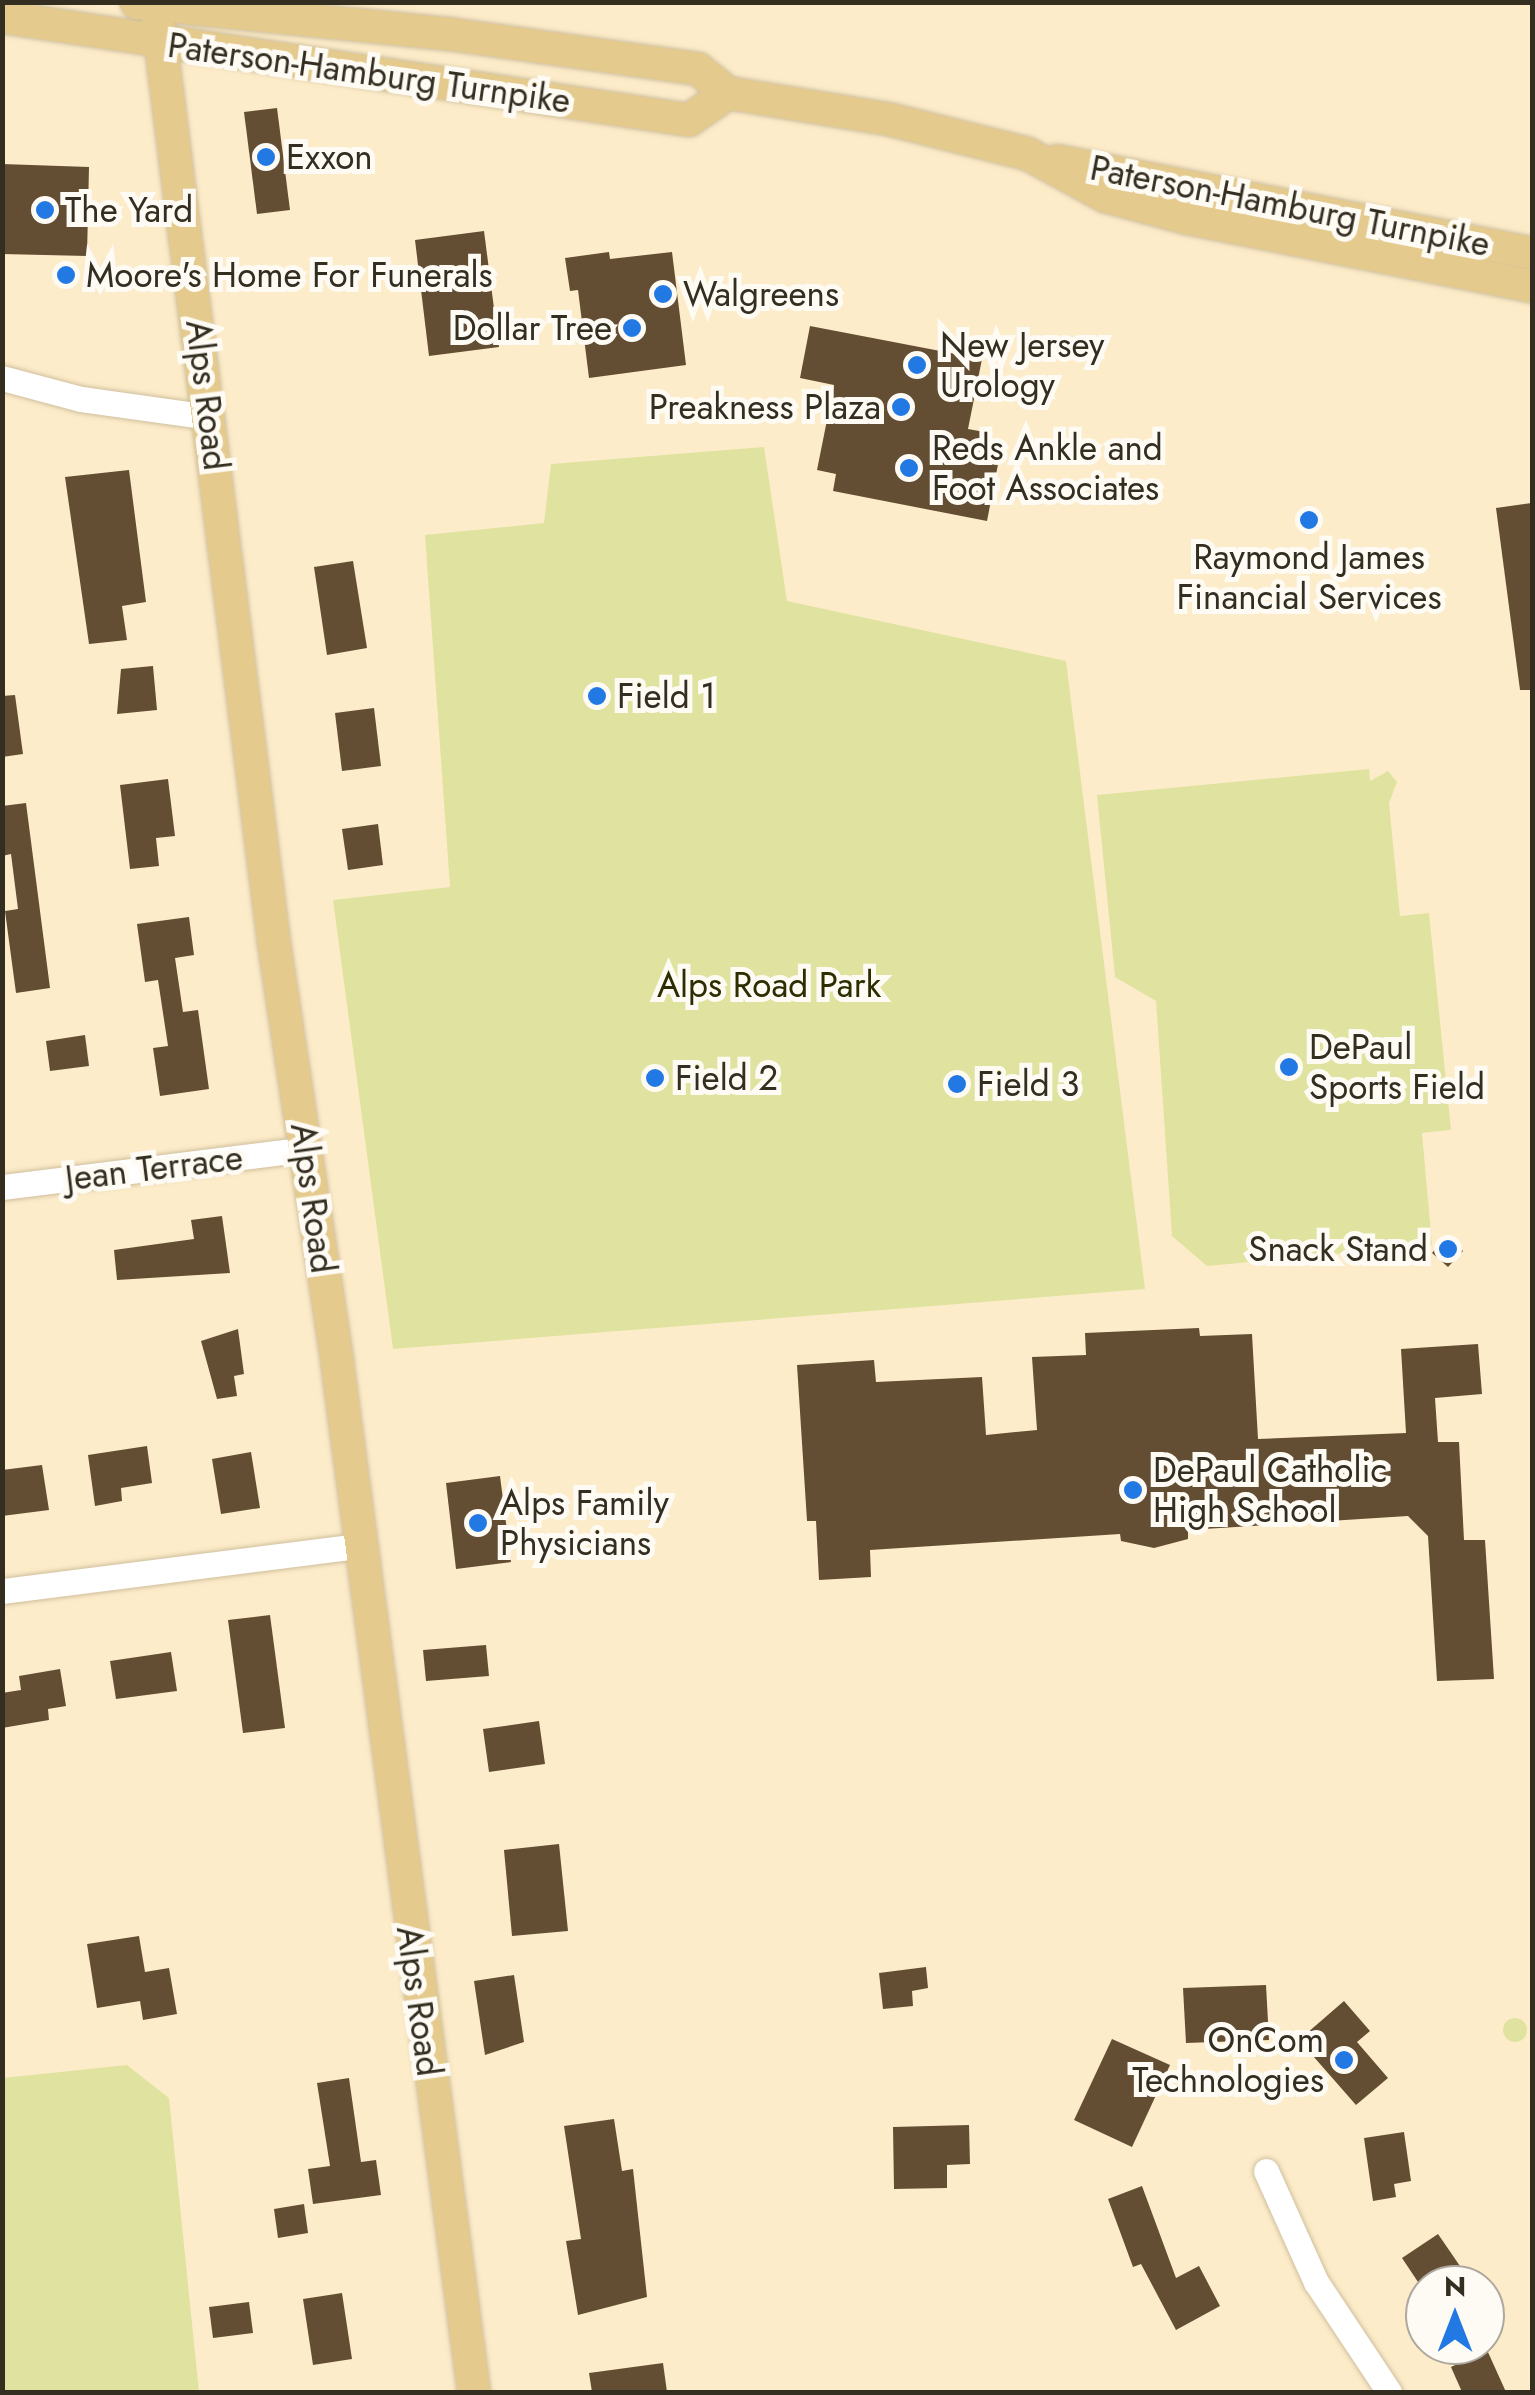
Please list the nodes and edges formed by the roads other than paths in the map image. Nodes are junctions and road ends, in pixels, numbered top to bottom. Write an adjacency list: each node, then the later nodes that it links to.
1 (149, 3): 3 (main road, Alps Road); 4 (main road, Paterson-Hamburg Turnpike)
2 (2, 17): 3 (main road, Paterson-Hamburg Turnpike)
3 (160, 44): 4 (main road, Paterson-Hamburg Turnpike); 9 (main road, Alps Road)
4 (728, 93): 5 (main road, Paterson-Hamburg Turnpike)
5 (1047, 160): 6 (main road, Paterson-Hamburg Turnpike); 7 (main road, Paterson-Hamburg Turnpike)
6 (1532, 253)
7 (1532, 286)
8 (2, 378): 9 (street)
9 (210, 417): 10 (main road, Alps Road)
10 (306, 1149): 11 (street, Jean Terrace); 12 (main road, Alps Road)
11 (2, 1187)
12 (360, 1546): 13 (street); 15 (main road, Alps Road)
13 (2, 1591)
14 (1266, 2170): 16 (street)
15 (474, 2392)
16 (1389, 2392)

